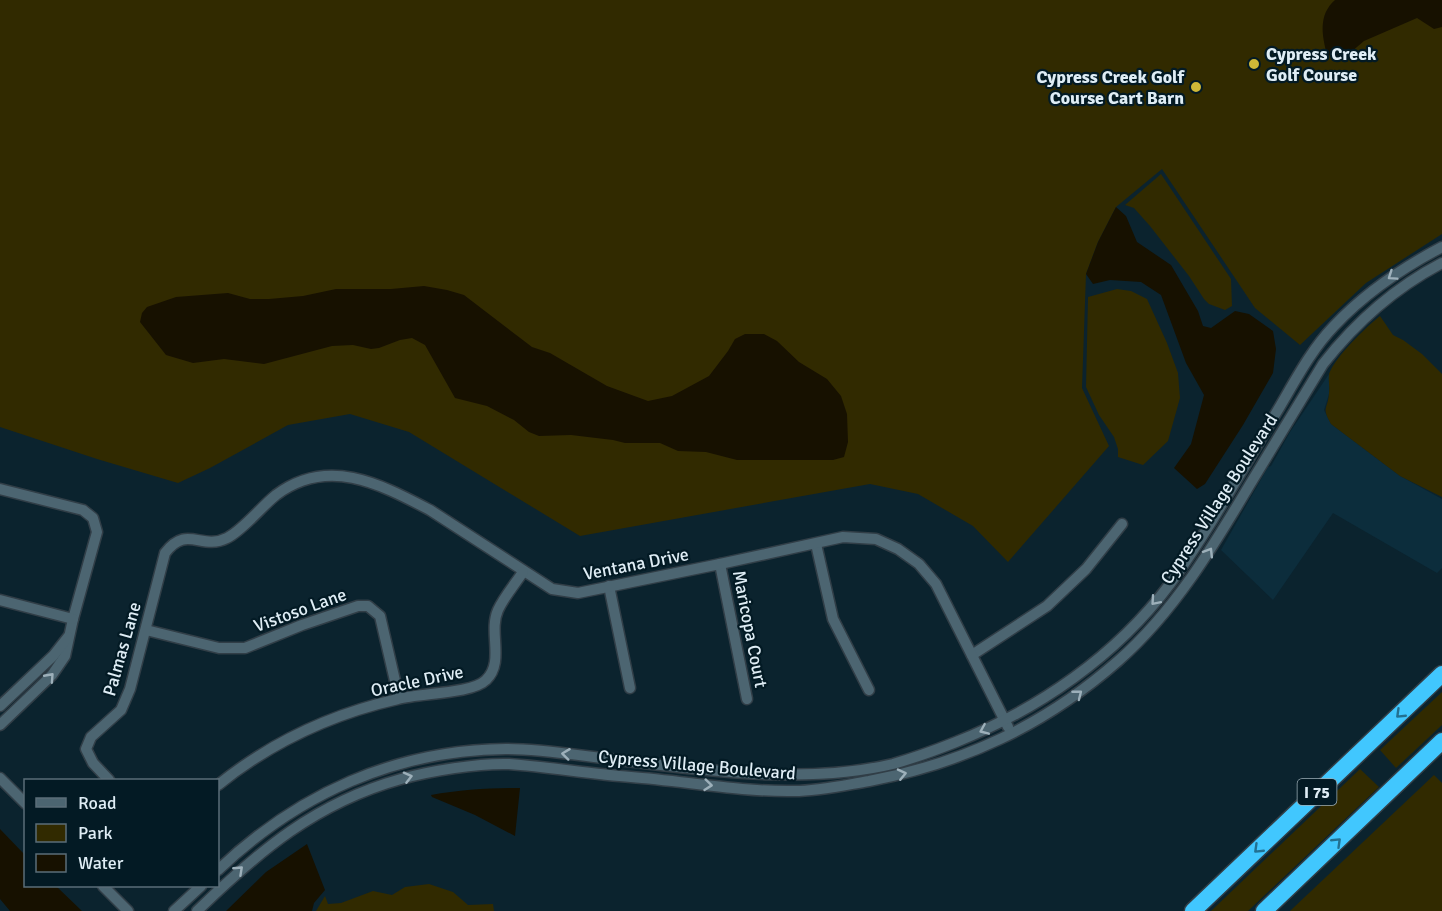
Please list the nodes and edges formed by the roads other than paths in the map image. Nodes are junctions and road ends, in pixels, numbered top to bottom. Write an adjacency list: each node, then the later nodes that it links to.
1 (1442, 247): 24 (street, Cypress Village Boulevard, one-way to 24)
2 (1442, 263): 26 (street, Cypress Village Boulevard, one-way to 2)
3 (0, 489): 11 (street)
4 (1122, 524): 14 (street)
5 (172, 543): 8 (street, Ventana Drive); 12 (street, Palmas Lane)
6 (816, 544): 7 (street, Ventana Drive); 14 (street, Ventana Drive); 18 (street)
7 (720, 564): 9 (street, Ventana Drive); 21 (street, Maricopa Court)
8 (524, 572): 9 (street, Ventana Drive); 20 (street, Oracle Drive)
9 (609, 586): 17 (street)
10 (0, 600): 11 (street)
11 (73, 619): 13 (street)
12 (146, 630): 20 (street, Vistoso Lane); 29 (street, Palmas Lane)
13 (70, 635): 16 (street); 19 (street, one-way to 13)
14 (972, 655): 24 (street, Ventana Drive)
15 (1442, 674): 38 (highway, I 75, one-way to 38)
16 (18, 688): 19 (street); 22 (street)
17 (630, 688)
18 (869, 690)
19 (28, 698): 23 (street)
20 (399, 698): 30 (street, Oracle Drive)
21 (747, 699)
22 (3, 703): 23 (street)
23 (16, 710): 25 (street)
24 (1005, 721): 26 (street, Ventana Drive); 32 (street, Cypress Village Boulevard, one-way to 32)
25 (0, 725)
26 (1012, 734): 37 (street, Cypress Village Boulevard, one-way to 26)
27 (1442, 741): 39 (highway, I 75, one-way to 27)
28 (0, 778): 31 (street)
29 (109, 779)
30 (219, 784)
31 (24, 802)
32 (219, 869)
33 (105, 887): 35 (street)
34 (199, 887): 36 (street)
35 (128, 911)
36 (174, 911)
37 (197, 911)
38 (1193, 911)
39 (1264, 911)

